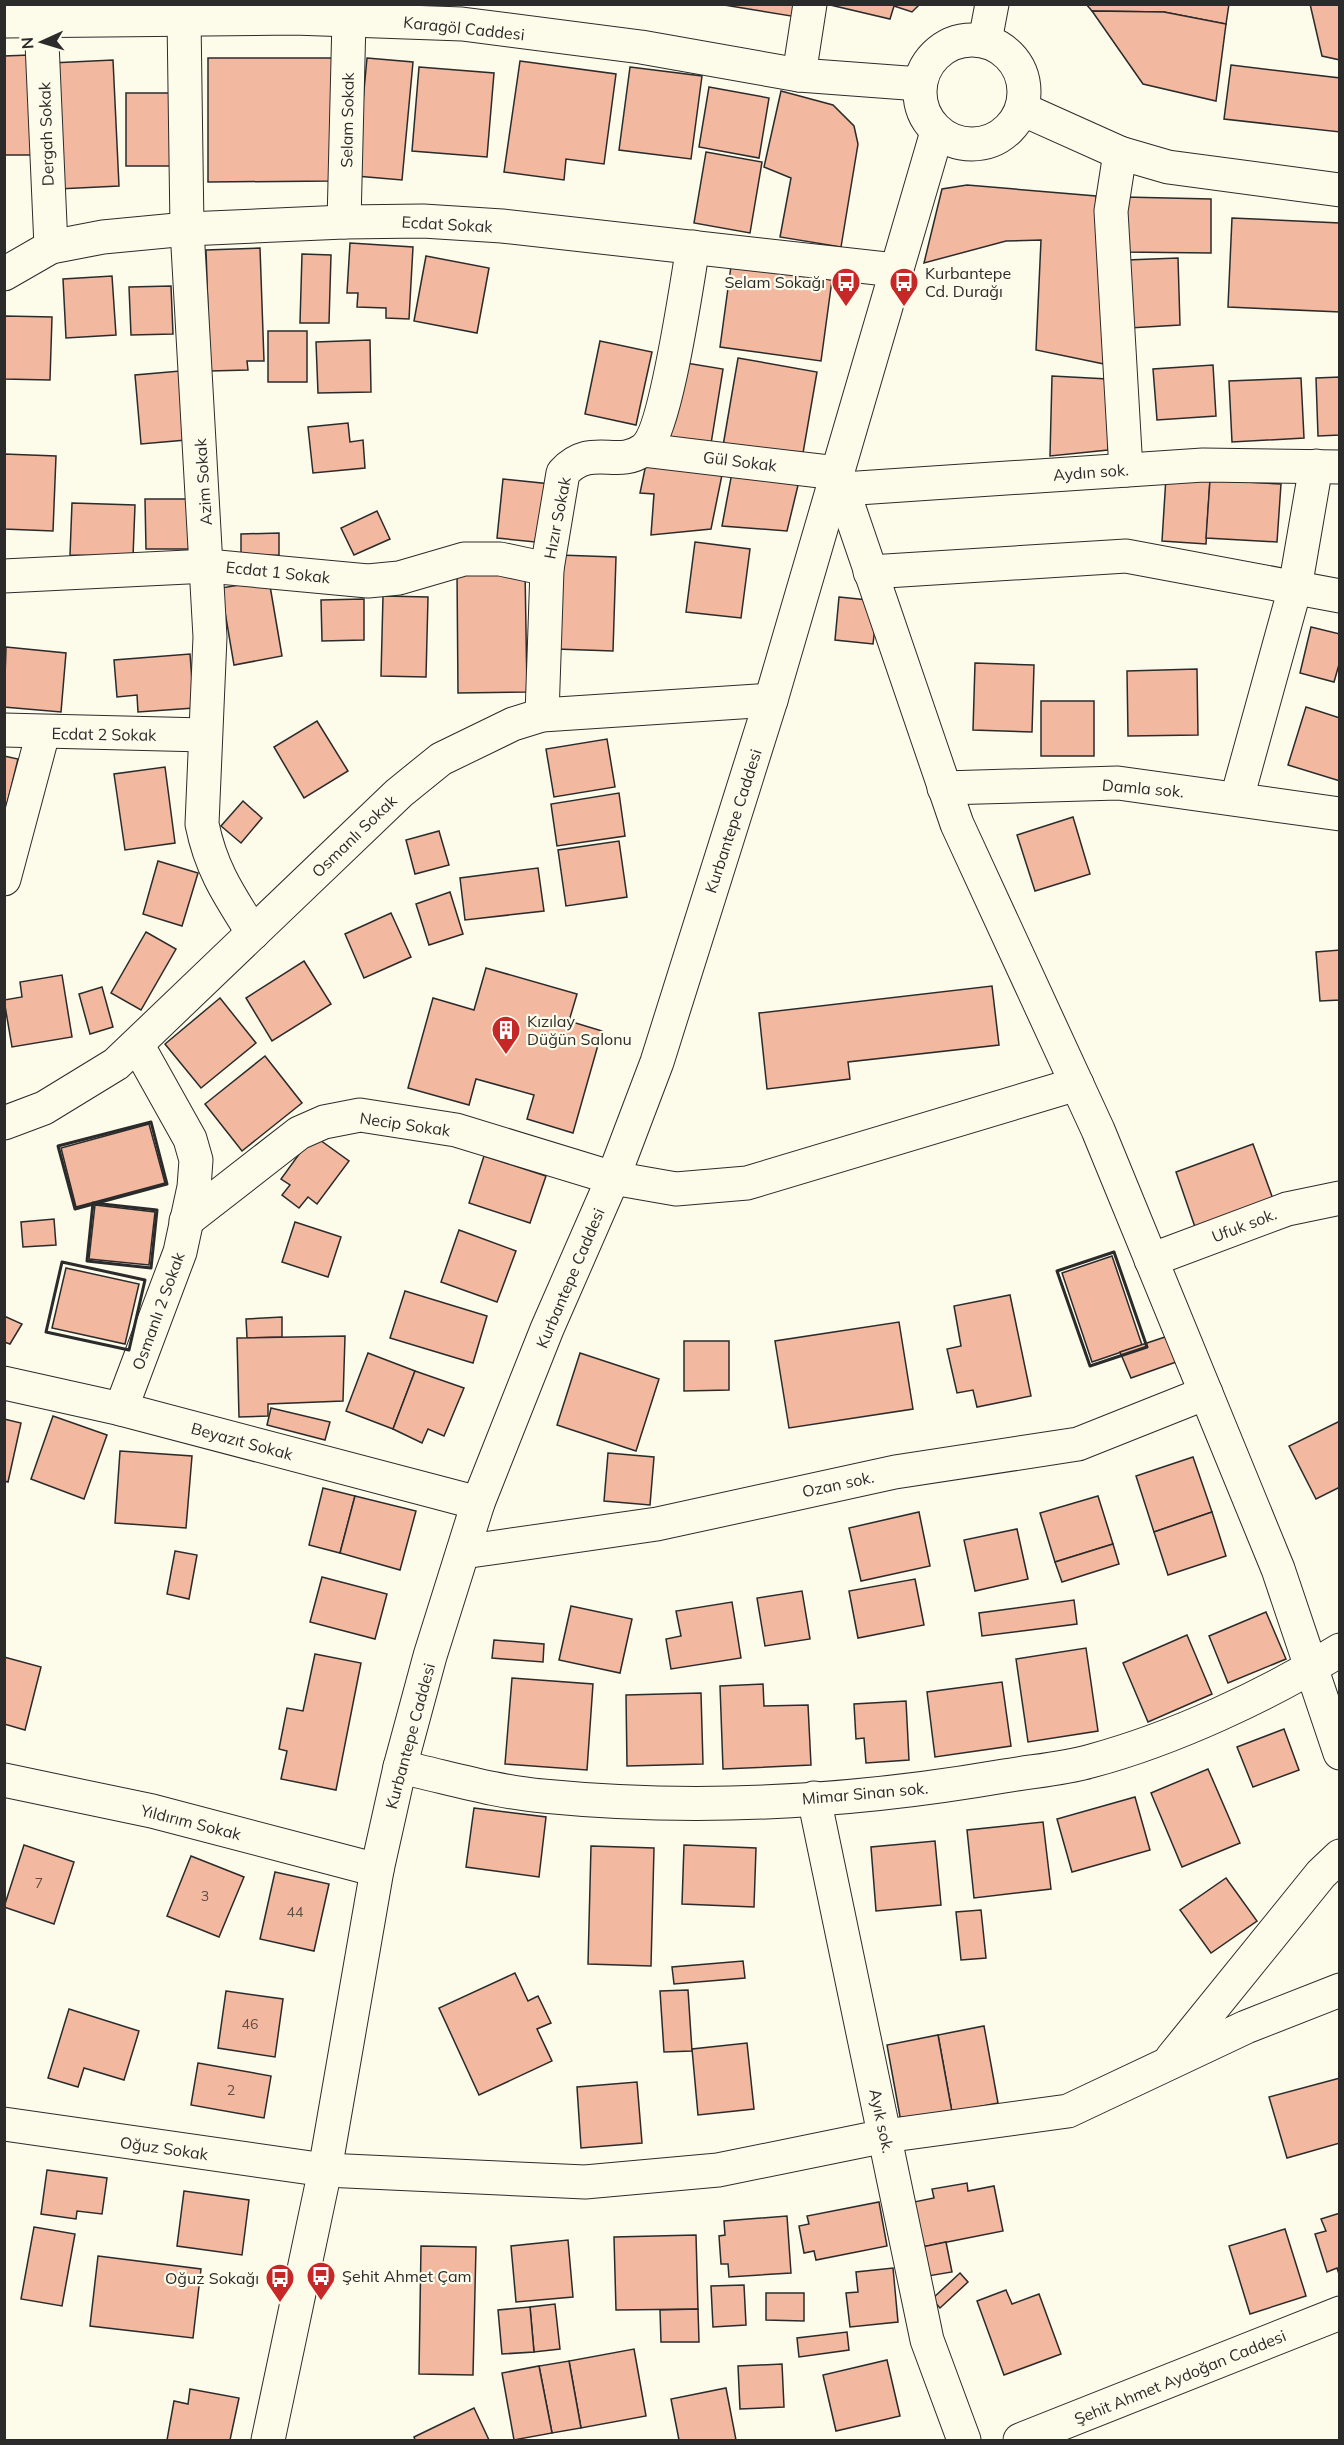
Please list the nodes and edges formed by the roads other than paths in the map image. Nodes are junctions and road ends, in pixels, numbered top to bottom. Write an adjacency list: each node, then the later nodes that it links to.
1 (810, 4): 10 (street)
2 (992, 4): 9 (street)
3 (294, 11): 5 (street, Karagöl Caddesi); 6 (street, Karagöl Caddesi)
4 (462, 14): 6 (street, Karagöl Caddesi); 10 (street, Karagöl Caddesi)
5 (184, 18): 7 (street, Karagöl Caddesi); 17 (street, Azim Sokak)
6 (349, 19): 16 (street, Selam Sokak)
7 (41, 20): 8 (street, Karagöl Caddesi); 18 (street, Dergah Sokak)
8 (4, 21)
9 (984, 41): 11 (street); 12 (street)
10 (800, 75): 11 (street, Karagöl Caddesi)
11 (920, 84): 13 (street)
12 (1022, 109): 13 (street); 14 (street)
13 (937, 132): 20 (street, Kurbantepe Caddesi)
14 (1120, 153): 15 (street); 24 (street)
15 (1340, 190)
16 (344, 222): 17 (street, Ecdat Sokak); 19 (street, Ecdat Sokak)
17 (187, 229): 18 (street, Ecdat Sokak); 26 (street, Azim Sokak)
18 (51, 247): 21 (street, Ecdat Sokak)
19 (693, 247): 20 (street, Ecdat Sokak); 22 (street)
20 (895, 270): 25 (street, Kurbantepe Caddesi)
21 (4, 274)
22 (644, 450): 25 (street, Gül Sokak); 27 (street, Hızır Sokak)
23 (1328, 467): 24 (street, Aydın sok.); 30 (street)
24 (1126, 470): 25 (street, Aydın sok.)
25 (840, 481): 28 (street); 32 (street, Kurbantepe Caddesi)
26 (208, 566): 27 (street, Ecdat 1 Sokak); 29 (street, Ecdat 1 Sokak); 36 (street, Azim Sokak)
27 (547, 569): 33 (street, Hızır Sokak)
28 (870, 572): 30 (street); 37 (street)
29 (4, 576)
30 (1295, 588): 31 (street); 38 (street)
31 (1340, 596)
32 (771, 700): 33 (street, Osmanlı Sokak); 45 (street, Kurbantepe Caddesi)
33 (542, 716): 41 (street, Osmanlı Sokak)
34 (4, 730): 35 (street, Ecdat 2 Sokak)
35 (43, 733): 36 (street, Ecdat 2 Sokak); 40 (street)
36 (204, 735): 41 (street, Azim Sokak)
37 (944, 788): 38 (street, Damla sok.); 43 (street)
38 (1237, 798): 39 (street, Damla sok.)
39 (1340, 813)
40 (4, 879)
41 (253, 933): 42 (street, Osmanlı Sokak)
42 (138, 1046): 44 (street, Osmanlı Sokak); 47 (street, Osmanlı 2 Sokak)
43 (1077, 1084): 45 (street, Necip Sokak); 48 (street)
44 (4, 1123)
45 (613, 1178): 47 (street, Necip Sokak); 52 (street, Kurbantepe Caddesi)
46 (1340, 1198): 48 (street, Ufuk sok.)
47 (186, 1221): 51 (street, Osmanlı 2 Sokak)
48 (1151, 1260): 50 (street)
49 (4, 1383): 51 (street, Beyazıt Sokak)
50 (1206, 1393): 53 (street, Ozan sok.); 55 (street)
51 (121, 1409): 52 (street, Beyazıt Sokak)
52 (478, 1503): 53 (street, Kurbantepe Caddesi)
53 (463, 1552): 57 (street, Kurbantepe Caddesi)
54 (1340, 1650): 55 (street, Mimar Sinan sok.)
55 (1311, 1668): 56 (street); 59 (street, Mimar Sinan sok.)
56 (1340, 1753)
57 (400, 1767): 59 (street, Mimar Sinan sok.); 61 (street, Kurbantepe Caddesi)
58 (4, 1780): 61 (street, Yıldırım Sokak)
59 (814, 1798): 65 (street, Ayık sok.)
60 (1340, 1856): 63 (street)
61 (377, 1870): 66 (street, Kurbantepe Caddesi)
62 (1340, 1990): 63 (street, Oğuz Sokak)
63 (1167, 2064): 65 (street, Oğuz Sokak)
64 (4, 2124): 66 (street, Oğuz Sokak)
65 (885, 2136): 66 (street, Oğuz Sokak); 69 (street, Ayık sok.)
66 (325, 2170): 68 (street, Kurbantepe Caddesi)
67 (1340, 2313): 70 (street, Şehit Ahmet Aydoğan Caddesi)
68 (268, 2440)
69 (964, 2440)
70 (1020, 2440)

